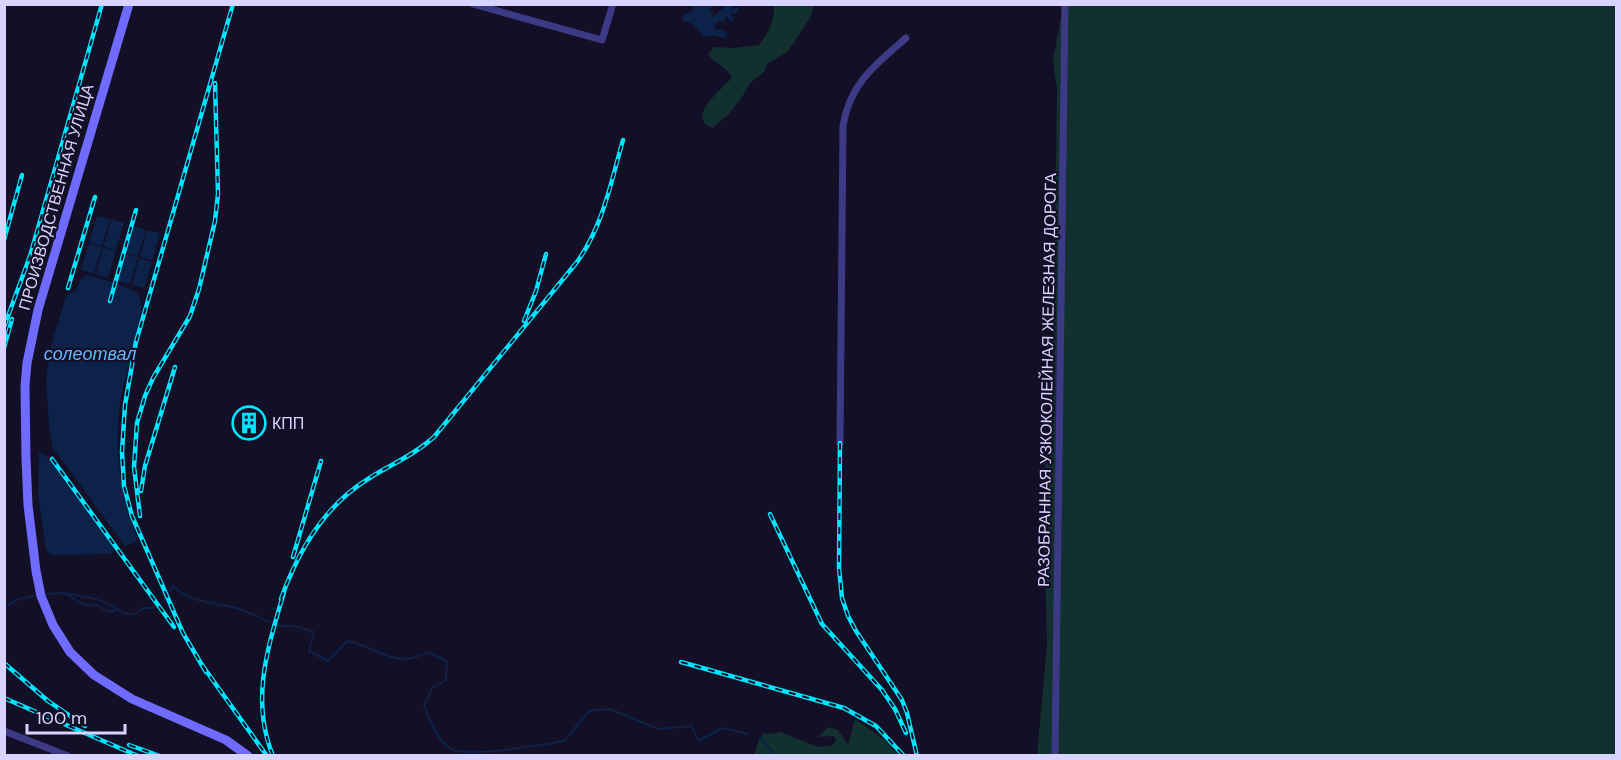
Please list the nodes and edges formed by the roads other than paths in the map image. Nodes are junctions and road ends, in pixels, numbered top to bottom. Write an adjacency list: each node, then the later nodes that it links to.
1 (129, 4): 9 (main road, ПРОИЗВОДСТВЕННАЯ УЛИЦА)
2 (473, 4): 3 (street)
3 (612, 4)
4 (1065, 4): 10 (street, РАЗОБРАННАЯ УЗКОКОЛЕЙНАЯ ЖЕЛЕЗНАЯ ДОРОГА)
5 (906, 38): 6 (street)
6 (840, 443)
7 (4, 731): 8 (street)
8 (68, 756)
9 (248, 756)
10 (1055, 756)

